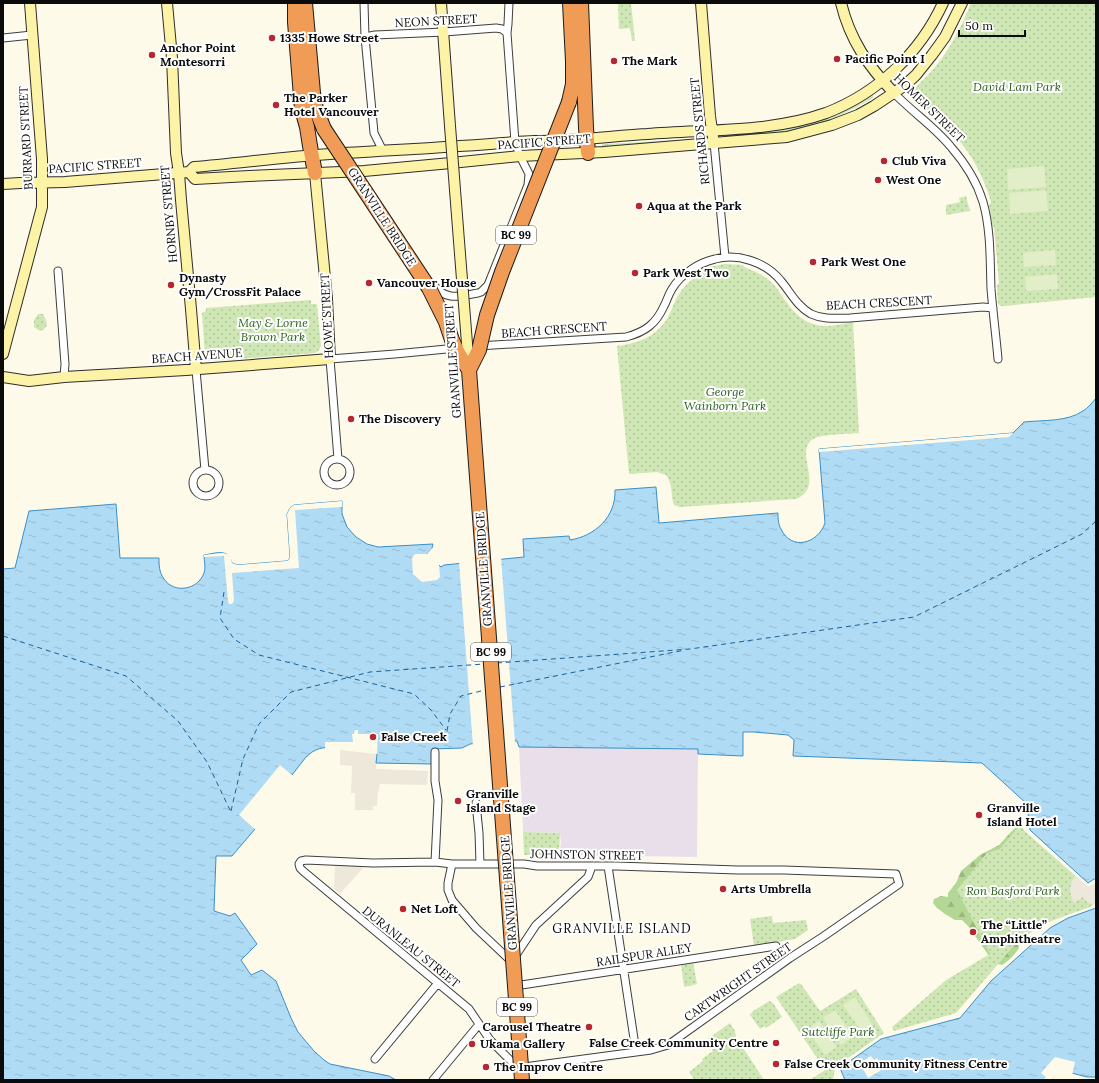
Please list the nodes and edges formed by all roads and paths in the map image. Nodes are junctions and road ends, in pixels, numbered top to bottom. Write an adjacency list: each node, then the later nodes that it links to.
1 (30, 3): 15 (main road, BURRARD STREET)
2 (167, 3): 29 (main road, HORNBY STREET)
3 (295, 3): 25 (highway)
4 (305, 3): 42 (highway, GRANVILLE BRIDGE / BC 99, bridge)
5 (364, 3): 16 (street)
6 (441, 3): 13 (main road)
7 (509, 3): 14 (street)
8 (701, 3): 20 (main road, RICHARDS STREET)
9 (841, 3): 18 (main road, HOMER STREET)
10 (943, 3): 18 (main road, PACIFIC STREET)
11 (962, 3): 19 (main road, PACIFIC STREET)
12 (574, 4): 23 (highway); 42 (highway, BC 99, bridge)
13 (444, 32): 14 (street, NEON STREET); 16 (street, NEON STREET); 42 (main road, GRANVILLE BRIDGE, bridge)
14 (507, 33): 21 (street)
15 (32, 35): 17 (street); 31 (main road, BURRARD STREET)
16 (365, 37): 24 (street)
17 (3, 38)
18 (882, 81): 19 (main road, HOMER STREET); 20 (main road, PACIFIC STREET)
19 (894, 93): 22 (main road, PACIFIC STREET); 36 (street, HOMER STREET)
20 (712, 131): 22 (main road, RICHARDS STREET); 23 (main road, PACIFIC STREET)
21 (515, 142): 23 (main road, PACIFIC STREET); 24 (main road, PACIFIC STREET); 26 (street)
22 (714, 143): 23 (main road, PACIFIC STREET); 33 (street, RICHARDS STREET)
23 (588, 146): 26 (main road, PACIFIC STREET)
24 (386, 151): 25 (main road, PACIFIC STREET)
25 (312, 156): 29 (main road, PACIFIC STREET); 30 (highway)
26 (520, 156): 27 (main road, PACIFIC STREET); 35 (street)
27 (451, 163): 28 (main road, PACIFIC STREET); 35 (street, GRANVILLE STREET)
28 (364, 171): 30 (main road, PACIFIC STREET); 35 (street)
29 (184, 173): 30 (main road, PACIFIC STREET); 31 (main road, PACIFIC STREET); 41 (main road, HORNBY STREET)
30 (315, 173): 39 (main road, HOWE STREET)
31 (42, 182): 32 (main road, PACIFIC STREET); 38 (main road, BURRARD STREET)
32 (3, 184)
33 (725, 257): 36 (street, BEACH CRESCENT); 37 (street, BEACH CRESCENT)
34 (58, 271): 44 (street)
35 (461, 296): 37 (street, GRANVILLE STREET)
36 (993, 308): 40 (street, HOMER STREET)
37 (465, 347): 39 (street, BEACH AVENUE); 46 (street, GRANVILLE STREET)
38 (3, 354)
39 (330, 359): 41 (main road, BEACH AVENUE); 45 (street, HOWE STREET)
40 (998, 359)
41 (196, 370): 44 (main road, BEACH AVENUE); 47 (street, HORNBY STREET)
42 (469, 370): 66 (highway, GRANVILLE BRIDGE / BC 99, bridge)
43 (3, 377): 44 (main road, BEACH AVENUE)
44 (64, 377)
45 (338, 459)
46 (473, 461)
47 (206, 470)
48 (435, 752): 51 (street)
49 (476, 803): 53 (street)
50 (299, 862): 51 (street, JOHNSTON STREET); 60 (street, DURANLEAU STREET)
51 (435, 862): 52 (street, JOHNSTON STREET)
52 (452, 864): 53 (street, JOHNSTON STREET); 58 (street)
53 (480, 864): 54 (street, JOHNSTON STREET)
54 (592, 866): 55 (street, JOHNSTON STREET); 58 (street)
55 (608, 866): 56 (street, JOHNSTON STREET); 59 (street)
56 (851, 873): 63 (street, CARTWRIGHT STREET)
57 (776, 946): 59 (street, RAILSPUR ALLEY)
58 (512, 962): 61 (street)
59 (623, 969): 61 (street, RAILSPUR ALLEY); 63 (street)
60 (438, 983): 64 (street, DURANLEAU STREET); 65 (street)
61 (515, 986): 66 (street)
62 (476, 1028): 67 (street)
63 (636, 1052): 66 (street, CARTWRIGHT STREET)
64 (504, 1054): 66 (street, DURANLEAU STREET); 66 (street, DURANLEAU STREET)
65 (375, 1059)
66 (521, 1074)
67 (433, 1080)

